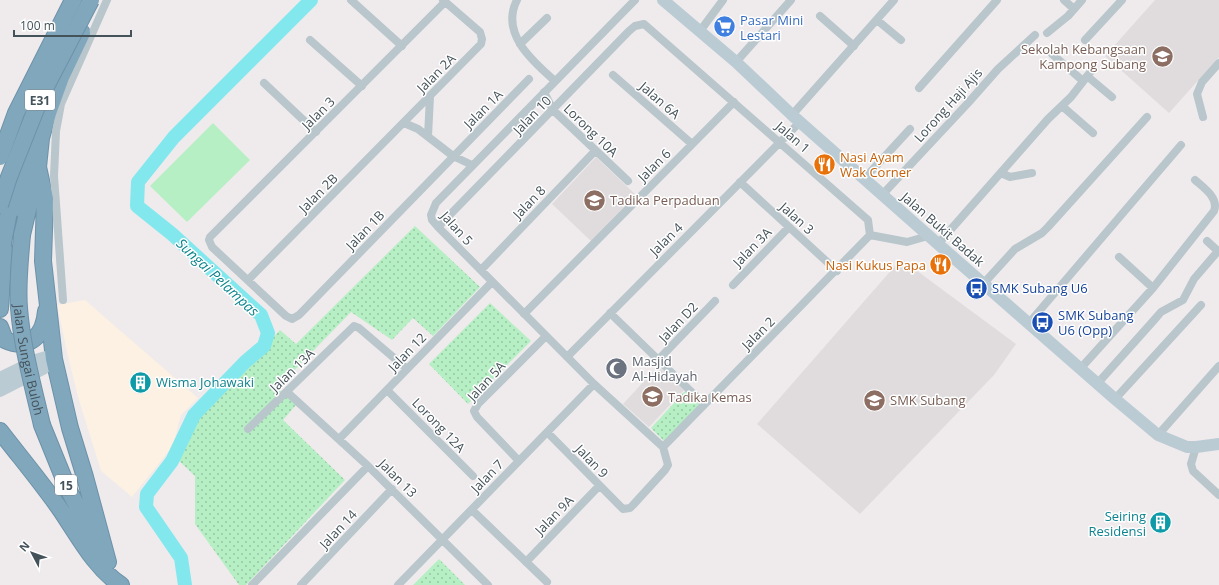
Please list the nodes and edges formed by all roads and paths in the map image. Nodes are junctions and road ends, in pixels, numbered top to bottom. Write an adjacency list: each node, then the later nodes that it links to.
1 (64, 0): 63 (highway, Jalan Sungai Buloh)
2 (73, 0): 61 (highway, E31, bridge)
3 (91, 0): 71 (highway, E31, bridge)
4 (98, 0): 63 (highway, Jalan Sungai Buloh)
5 (107, 0): 88 (street)
6 (351, 0): 30 (street)
7 (517, 0): 29 (street)
8 (635, 0): 38 (street, Jalan 5)
9 (663, 0): 23 (main road, Jalan Bukit Badak)
10 (722, 0): 23 (street)
11 (792, 0): 33 (street)
12 (894, 0): 21 (street, Jalan 4)
13 (997, 0): 41 (street)
14 (1064, 0): 18 (street)
15 (1082, 0): 18 (street)
16 (1122, 0): 28 (street)
17 (444, 1): 30 (street, Jalan 3); 44 (street, Jalan 2A)
18 (1074, 9): 24 (street)
19 (820, 16): 31 (street)
20 (547, 18): 29 (street)
21 (877, 20): 27 (street); 31 (street, Jalan 4)
22 (644, 24): 45 (street, Jalan 1); 47 (street, Jalan 10)
23 (700, 31): 33 (main road, Jalan Bukit Badak)
24 (1047, 33)
25 (1035, 35): 70 (street, Lorong Haji Ajis)
26 (310, 40): 40 (street)
27 (901, 40)
28 (1085, 40)
29 (520, 44): 38 (street)
30 (402, 46): 40 (street, Jalan 3)
31 (854, 46): 50 (street, Jalan 4)
32 (1052, 54): 36 (street)
33 (736, 62): 50 (main road, Jalan Bukit Badak)
34 (1219, 63): 48 (street)
35 (613, 75): 57 (street, Jalan 6A)
36 (1087, 76): 43 (street); 46 (street)
37 (530, 79): 60 (street, Jalan 1A)
38 (555, 81): 42 (street, Jalan 5)
39 (264, 83): 53 (street)
40 (362, 86): 53 (street, Jalan 3)
41 (919, 88)
42 (544, 92): 47 (street, Lorong 10A); 62 (street, Jalan 5)
43 (1112, 96)
44 (430, 97): 51 (street, Jalan 2A); 55 (street)
45 (734, 102): 56 (street, Jalan 1); 57 (street, Jalan 6)
46 (1062, 106): 54 (street); 65 (street)
47 (553, 110): 59 (street, Lorong 10A); 72 (street, Jalan 10)
48 (1203, 117)
49 (1147, 118): 85 (street)
50 (796, 119): 56 (street, Jalan 4); 66 (main road, Jalan Bukit Badak)
51 (404, 123): 55 (street); 83 (street, Jalan 2B)
52 (910, 129): 66 (street)
53 (316, 132): 83 (street, Jalan 3)
54 (1093, 133)
55 (428, 136): 60 (street)
56 (780, 142): 69 (street, Jalan 4); 74 (street, Jalan 1)
57 (692, 144): 94 (street, Jalan 6)
58 (1181, 145): 95 (street)
59 (595, 151): 68 (street, Lorong 10A); 81 (street, Jalan 8)
60 (453, 156): 62 (street); 83 (street, Jalan 1B)
61 (0, 157)
62 (472, 165): 72 (street, Jalan 5)
63 (31, 167): 79 (highway); 90 (highway); 128 (highway, Jalan Sungai Buloh / 15, bridge)
64 (1032, 173): 65 (street)
65 (1001, 174): 77 (street)
66 (864, 179): 70 (main road, Jalan Bukit Badak)
67 (1195, 180): 87 (street)
68 (628, 181)
69 (740, 182): 73 (street, Jalan 3); 93 (street, Jalan 4)
70 (882, 195): 75 (main road, Jalan Bukit Badak)
71 (0, 205)
72 (438, 227): 81 (street, Jalan 5)
73 (789, 227): 82 (street, Jalan 3); 86 (street, Jalan 3A)
74 (870, 235): 75 (street); 82 (street, Jalan 2)
75 (928, 236): 77 (main road, Jalan Bukit Badak)
76 (1207, 241): 78 (street)
77 (938, 244): 85 (main road, Jalan Bukit Badak)
78 (1219, 251): 106 (street)
79 (2, 253): 92 (highway)
80 (1119, 257): 87 (street)
81 (481, 270): 84 (street, Jalan 5)
82 (837, 271): 111 (street, Jalan 2)
83 (248, 280)
84 (492, 282): 94 (street, Jalan 5); 102 (street, Jalan 12)
85 (984, 283): 95 (main road, Jalan Bukit Badak)
86 (733, 285)
87 (1153, 288): 103 (street)
88 (63, 300)
89 (715, 301): 100 (street, Jalan D2)
90 (47, 303): 96 (highway); 99 (highway)
91 (1201, 305): 110 (street)
92 (0, 309)
93 (610, 313): 98 (street, Jalan 4); 100 (street)
94 (524, 314): 97 (street, Jalan 5)
95 (1029, 322): 103 (main road, Jalan Bukit Badak)
96 (0, 327)
97 (546, 336): 98 (street, Jalan 5); 120 (street, Jalan 5A)
98 (567, 357): 105 (street, Jalan 5)
99 (54, 359): 104 (main road); 108 (main road); 128 (highway)
100 (658, 360): 111 (street)
101 (1219, 366): 115 (street)
102 (407, 369): 107 (street, Jalan 12); 109 (street, Jalan 13A)
103 (1080, 369): 106 (main road, Jalan Bukit Badak)
104 (0, 378)
105 (594, 384): 114 (street, Jalan 7); 118 (street, Jalan 5)
106 (1097, 384): 110 (main road, Jalan Bukit Badak)
107 (388, 390): 116 (street, Jalan 12); 122 (street, Lorong 12A)
108 (0, 391)
109 (287, 392): 112 (street, Jalan 13A); 116 (street, Jalan 13)
110 (1115, 399): 115 (main road, Jalan Bukit Badak)
111 (704, 404): 118 (street, Jalan 2)
112 (248, 429)
113 (0, 431): 131 (highway)
114 (547, 432): 120 (street, Jalan 7); 123 (street, Jalan 9)
115 (1158, 435): 119 (main road, Jalan Bukit Badak)
116 (339, 439): 121 (street, Jalan 13)
117 (1219, 444): 119 (main road, Jalan Bukit Badak)
118 (663, 447): 123 (street, Jalan 9)
119 (1196, 448): 125 (street)
120 (519, 461): 126 (street, Jalan 7)
121 (368, 466): 124 (street, Jalan 13); 132 (street)
122 (473, 476)
123 (599, 486): 129 (street, Jalan 9A)
124 (392, 489): 127 (street, Jalan 13); 133 (street, Jalan 14)
125 (1219, 495)
126 (472, 510): 127 (street, Jalan 7); 129 (street)
127 (443, 540): 134 (street, Jalan 7); 135 (street, Jalan 13)
128 (108, 562): 131 (highway, Jalan Sungai Buloh / 15)
129 (526, 562): 130 (street)
130 (548, 582)
131 (121, 585)
132 (252, 585)
133 (301, 585)
134 (398, 585)
135 (488, 585)

